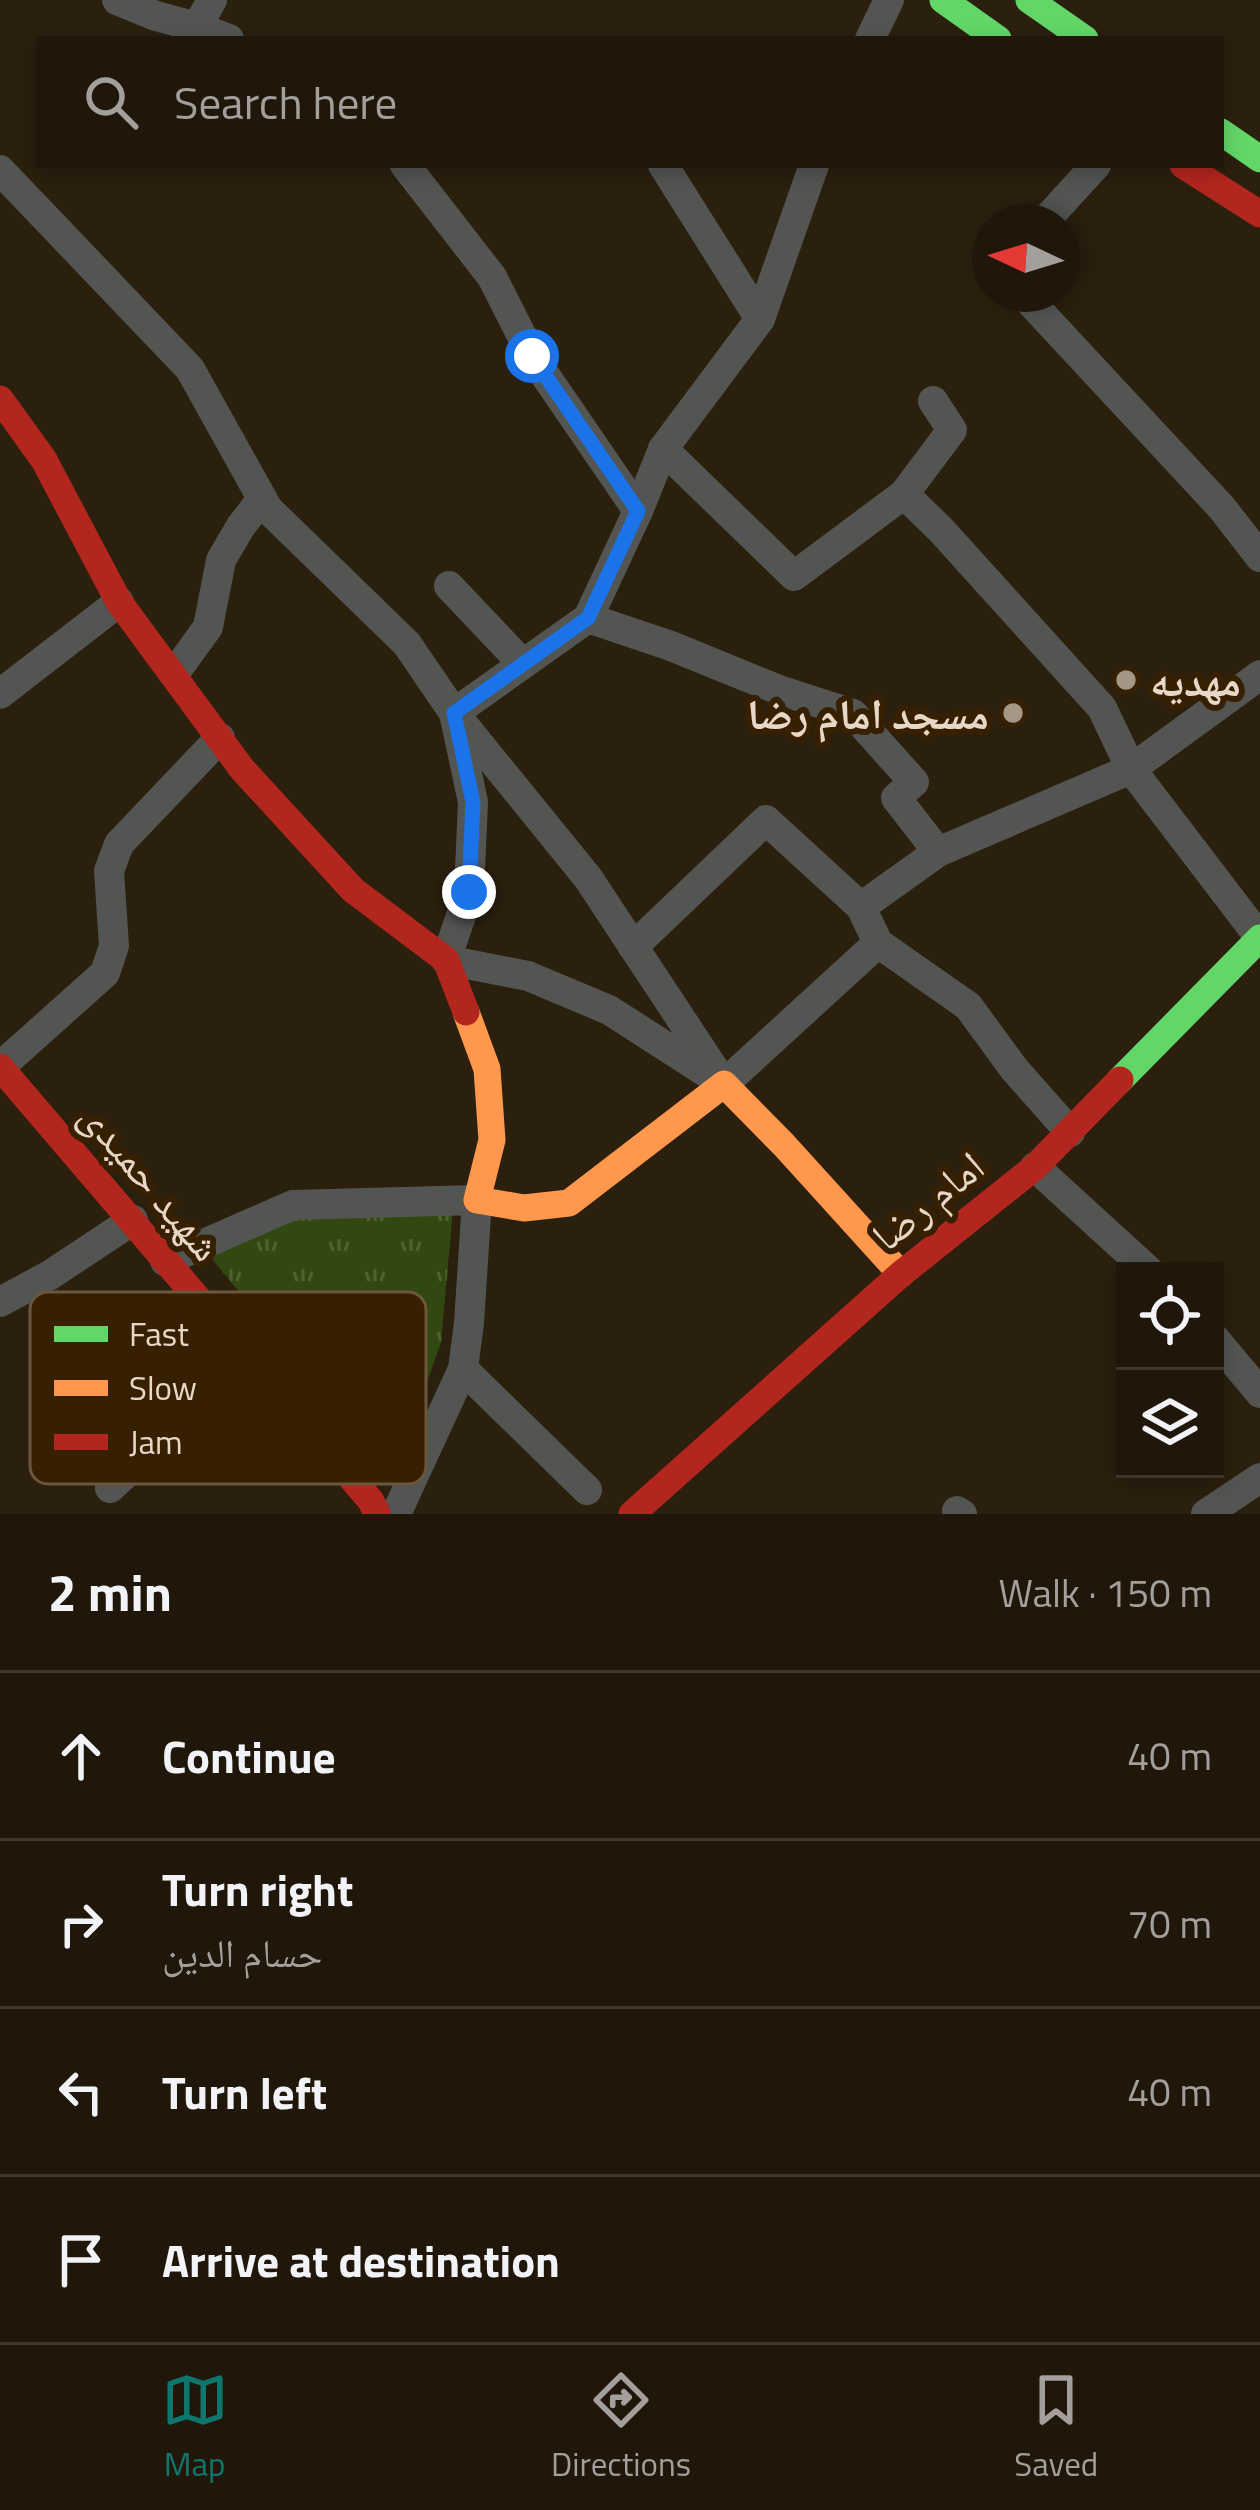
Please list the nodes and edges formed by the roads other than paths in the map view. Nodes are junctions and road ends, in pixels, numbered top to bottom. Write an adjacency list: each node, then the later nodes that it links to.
1 (117, 0): 5 (street)
2 (889, 0): 7 (street)
3 (943, 0): 8 (main road)
4 (1029, 0): 9 (main road)
5 (204, 14): 6 (street)
6 (226, 36)
7 (871, 36)
8 (994, 36)
9 (1081, 36)
10 (1224, 134): 11 (main road)
11 (1260, 159)
12 (407, 168): 27 (street)
13 (665, 168): 21 (street)
14 (813, 168): 21 (street)
15 (1093, 168): 18 (street)
16 (1188, 168): 19 (main road)
17 (0, 170): 26 (street)
18 (1060, 204)
19 (1260, 214)
20 (1040, 312): 28 (street)
21 (760, 319): 24 (street)
22 (0, 399): 30 (main road)
23 (933, 401): 25 (street)
24 (663, 449): 25 (street); 27 (street)
25 (904, 494): 38 (street)
26 (262, 499): 33 (street); 36 (street)
27 (638, 511): 31 (street)
28 (1260, 557)
29 (449, 586): 32 (street)
30 (119, 602): 33 (main road); 35 (street)
31 (588, 618): 32 (street); 39 (street)
32 (523, 664): 36 (street)
33 (174, 674): 37 (main road)
34 (1260, 674): 38 (street)
35 (0, 694)
36 (454, 713): 43 (street); 44 (street)
37 (220, 738): 44 (main road); 45 (street)
38 (1131, 769): 39 (street); 41 (street)
39 (938, 851): 40 (street)
40 (861, 907): 42 (street); 43 (street)
41 (1260, 938): 47 (main road, امام رضا)
42 (878, 944): 46 (street); 47 (street)
43 (633, 947): 46 (street)
44 (446, 959): 46 (street); 49 (main road)
45 (0, 1067): 50 (main road, شهید حمیدی)
46 (724, 1084): 49 (main road); 53 (main road)
47 (1070, 1132): 48 (main road, امام رضا)
48 (1035, 1167): 52 (street); 53 (main road, امام رضا)
49 (477, 1200): 51 (street); 57 (street)
50 (133, 1220): 51 (main road, شهید حمیدی); 55 (street)
51 (165, 1261): 54 (main road, شهید حمیدی)
52 (1139, 1262)
53 (901, 1274): 68 (main road, امام رضا)
54 (192, 1292)
55 (0, 1302)
56 (1224, 1350): 58 (street)
57 (463, 1370): 59 (street); 65 (street)
58 (1260, 1393)
59 (426, 1450)
60 (1260, 1478): 69 (street)
61 (115, 1484): 64 (street)
62 (357, 1484): 66 (main road, شهید حمیدی)
63 (410, 1484): 67 (street)
64 (110, 1489)
65 (587, 1490)
66 (377, 1514)
67 (396, 1514)
68 (632, 1514)
69 (1206, 1514)

